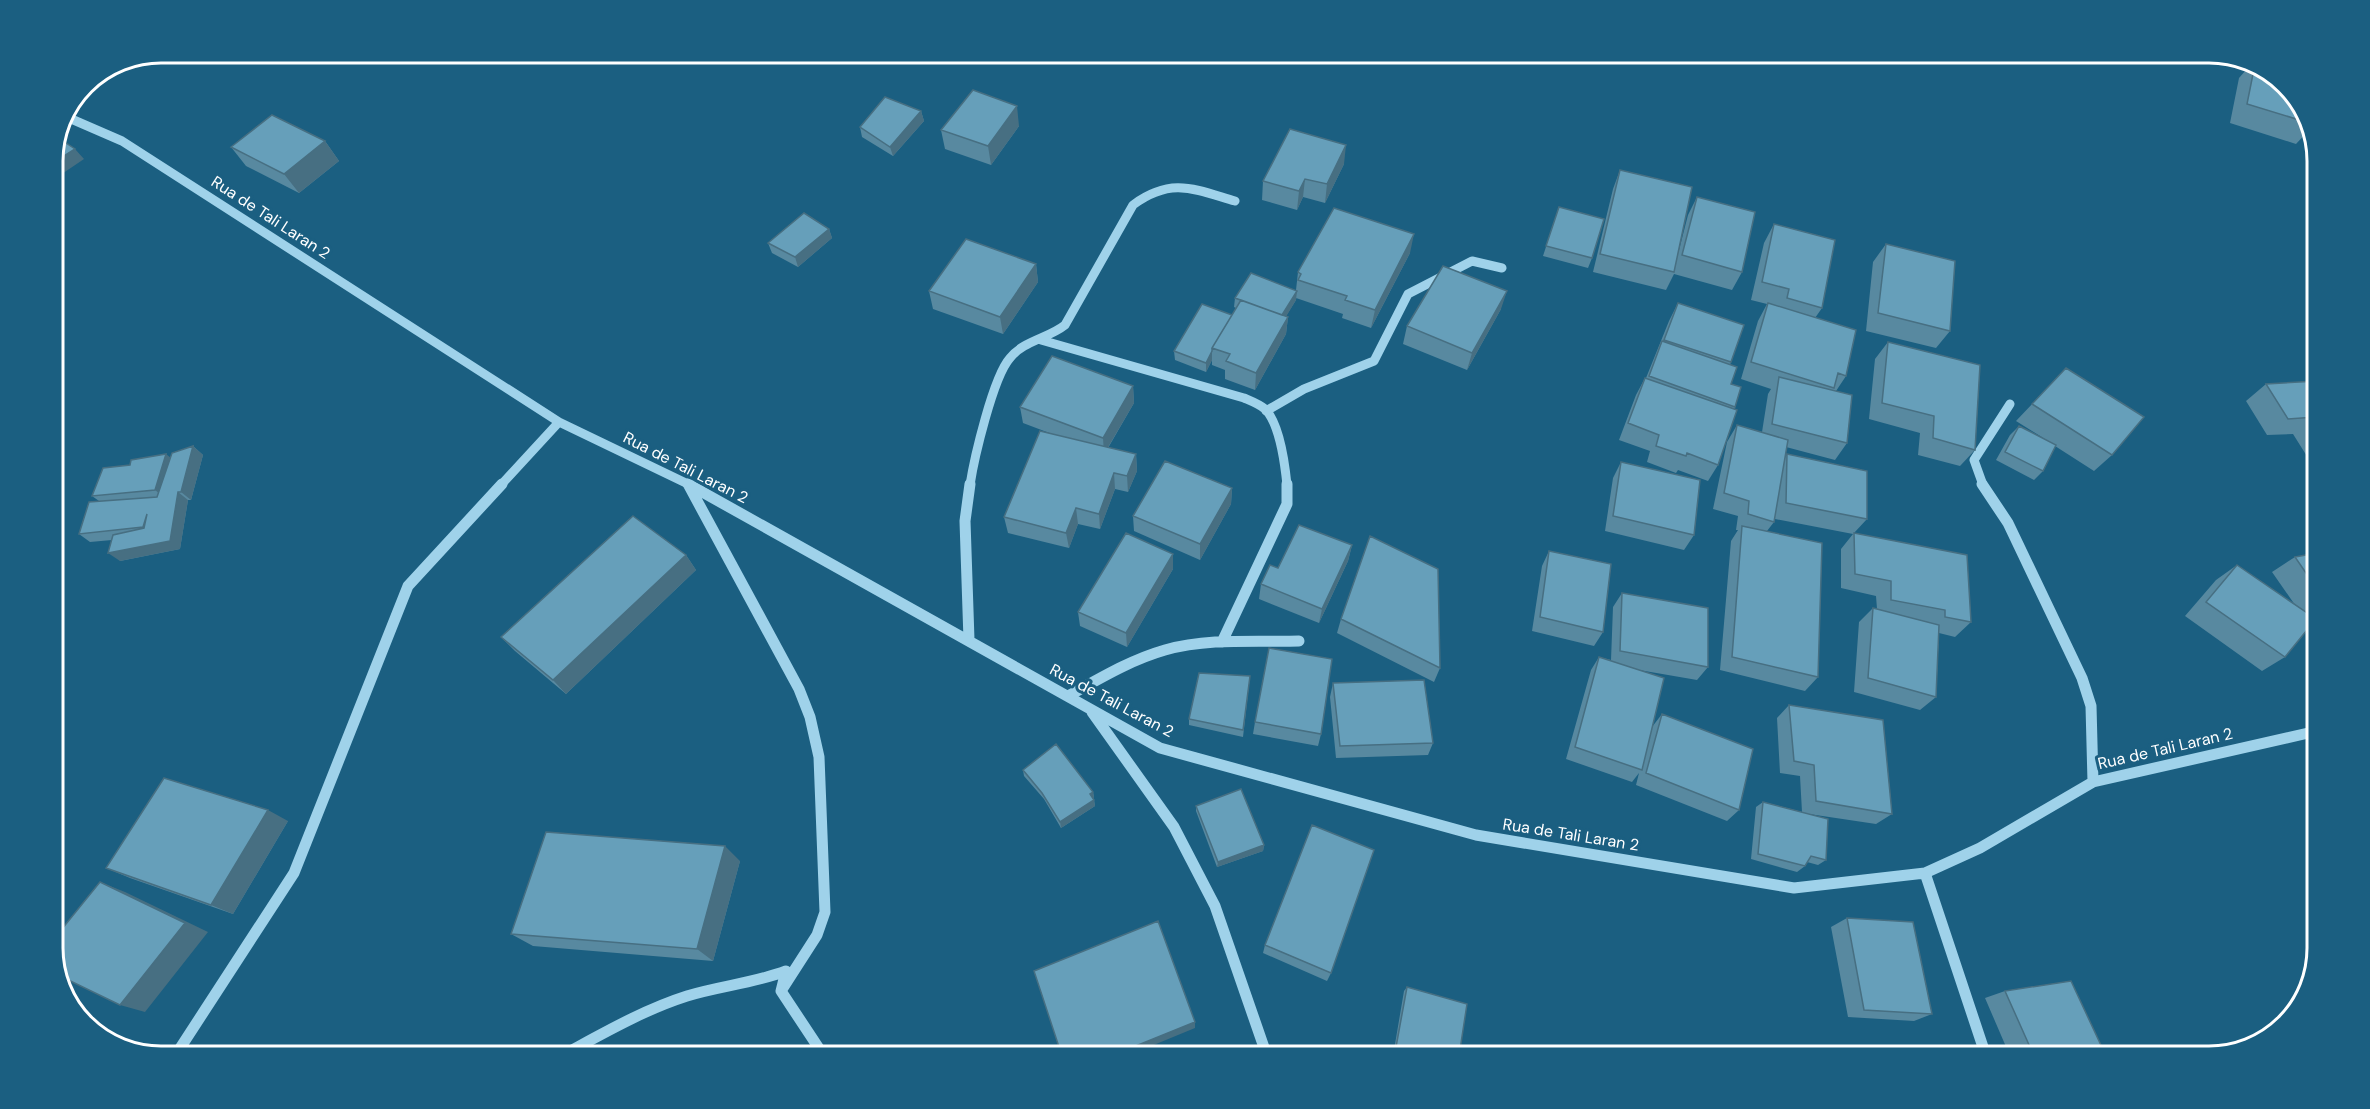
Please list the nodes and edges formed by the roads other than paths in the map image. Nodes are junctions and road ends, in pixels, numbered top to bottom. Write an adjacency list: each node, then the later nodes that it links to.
1 (72, 119): 7 (street, Rua de Tali Laran 2)
2 (1235, 201): 4 (street)
3 (1502, 268): 6 (street)
4 (1041, 340): 6 (street); 9 (street)
5 (2010, 404): 15 (street)
6 (1266, 411): 11 (street)
7 (559, 422): 8 (street, Rua de Tali Laran 2); 18 (street)
8 (688, 484): 9 (street, Rua de Tali Laran 2); 17 (street)
9 (969, 640): 12 (street, Rua de Tali Laran 2)
10 (1299, 641): 11 (street)
11 (1222, 642): 12 (street)
12 (1068, 696): 13 (street, Rua de Tali Laran 2)
13 (1090, 709): 16 (street, Rua de Tali Laran 2); 21 (street)
14 (2307, 733): 15 (street, Rua de Tali Laran 2)
15 (2093, 782): 16 (street, Rua de Tali Laran 2)
16 (1925, 873): 22 (street)
17 (781, 991): 19 (street); 20 (street)
18 (182, 1046)
19 (579, 1046)
20 (817, 1046)
21 (1264, 1046)
22 (1983, 1046)

